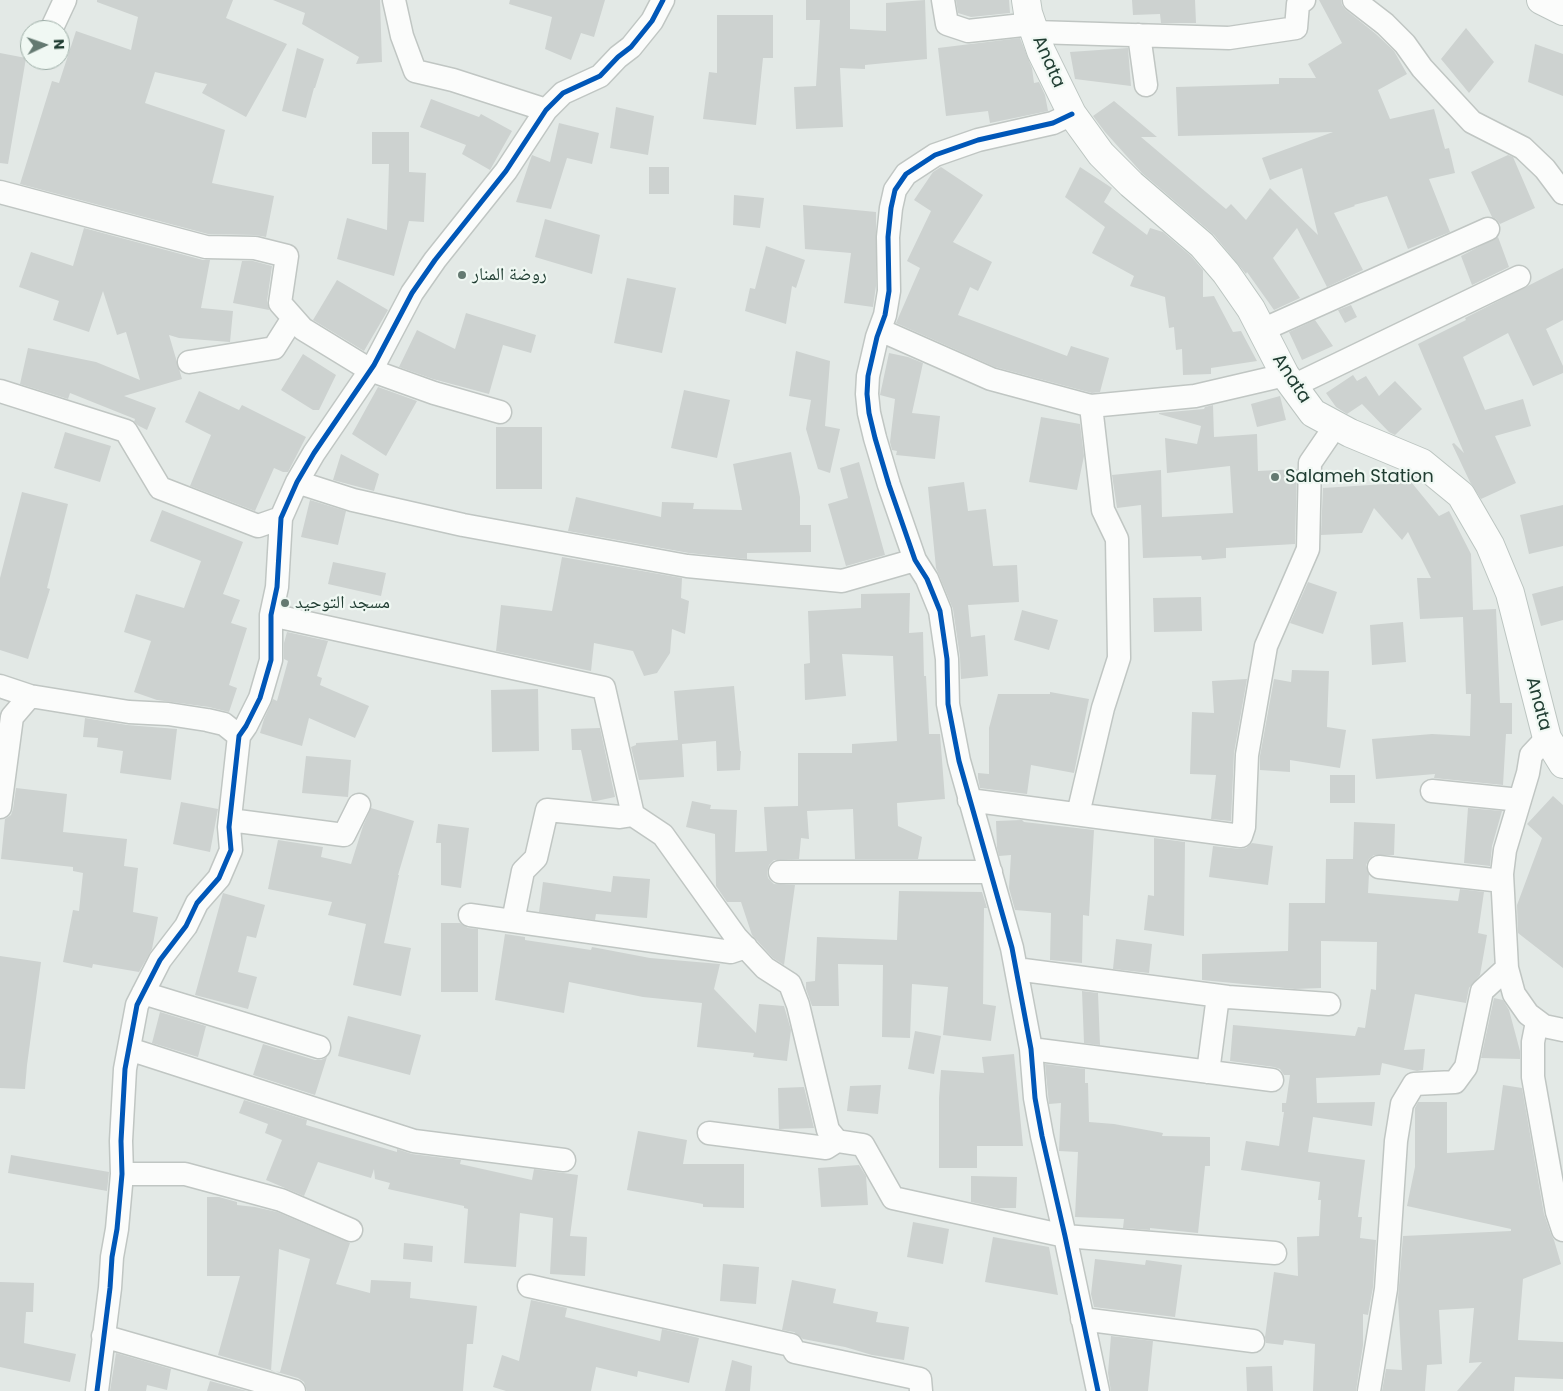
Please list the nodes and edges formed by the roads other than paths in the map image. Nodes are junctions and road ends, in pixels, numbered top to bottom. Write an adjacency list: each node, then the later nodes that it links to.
1 (65, 0): 10 (street)
2 (394, 0): 13 (street)
3 (663, 0): 13 (street)
4 (943, 0): 9 (street)
5 (1304, 0): 11 (street)
6 (1354, 0): 16 (street)
7 (1541, 0): 8 (street)
8 (1563, 11)
9 (1031, 19): 11 (street); 14 (street, Anata)
10 (56, 20)
11 (1139, 35): 12 (street)
12 (1146, 85)
13 (546, 110): 23 (street)
14 (1072, 114): 20 (street); 21 (street, Anata)
15 (0, 192): 19 (street)
16 (1563, 193)
17 (1488, 229): 21 (street)
18 (1519, 277): 24 (street)
19 (293, 318): 22 (street); 23 (street)
20 (880, 330): 26 (street); 31 (street)
21 (1262, 330): 24 (street, Anata)
22 (189, 362)
23 (370, 370): 27 (street); 29 (street)
24 (1289, 380): 26 (street); 28 (street, Anata)
25 (0, 391): 30 (street)
26 (1091, 406): 43 (street)
27 (500, 412)
28 (1336, 426): 36 (street, Anata); 43 (street)
29 (297, 482): 30 (street); 31 (street)
30 (281, 518): 32 (street)
31 (916, 560): 39 (street)
32 (271, 615): 35 (street); 44 (street)
33 (0, 686): 34 (street)
34 (30, 696): 35 (street); 42 (street)
35 (239, 736): 45 (street)
36 (1547, 738): 37 (street, Anata); 40 (street)
37 (1563, 764)
38 (1432, 791): 40 (street)
39 (970, 800): 43 (street); 48 (street)
40 (1520, 800): 49 (street)
41 (359, 805): 45 (street)
42 (0, 807)
43 (1078, 814)
44 (633, 815): 51 (street); 52 (street)
45 (230, 820): 55 (street)
46 (1379, 867): 49 (street)
47 (780, 872): 48 (street)
48 (991, 872): 54 (street)
49 (1502, 881): 53 (street)
50 (470, 915): 51 (street)
51 (513, 921): 52 (street)
52 (746, 947): 66 (street)
53 (1507, 968): 58 (street); 81 (street)
54 (1016, 969): 56 (street); 62 (street)
55 (143, 994): 60 (street); 61 (street)
56 (1218, 996): 57 (street); 63 (street)
57 (1329, 1004)
58 (1537, 1022): 59 (street); 70 (street)
59 (1563, 1030)
60 (319, 1047)
61 (129, 1049): 67 (street); 68 (street)
62 (1030, 1049): 63 (street); 71 (street)
63 (1208, 1072): 64 (street)
64 (1272, 1080)
65 (709, 1132): 66 (street)
66 (837, 1141): 71 (street)
67 (564, 1160)
68 (122, 1174): 69 (street); 75 (street)
69 (351, 1230)
70 (1563, 1230)
71 (1066, 1236): 72 (street); 74 (street)
72 (1275, 1254)
73 (529, 1286): 79 (street)
74 (1082, 1319): 76 (street); 80 (street)
75 (103, 1336): 77 (street); 78 (street)
76 (1253, 1341)
77 (97, 1391)
78 (294, 1391)
79 (921, 1391)
80 (1098, 1391)
81 (1369, 1391)

